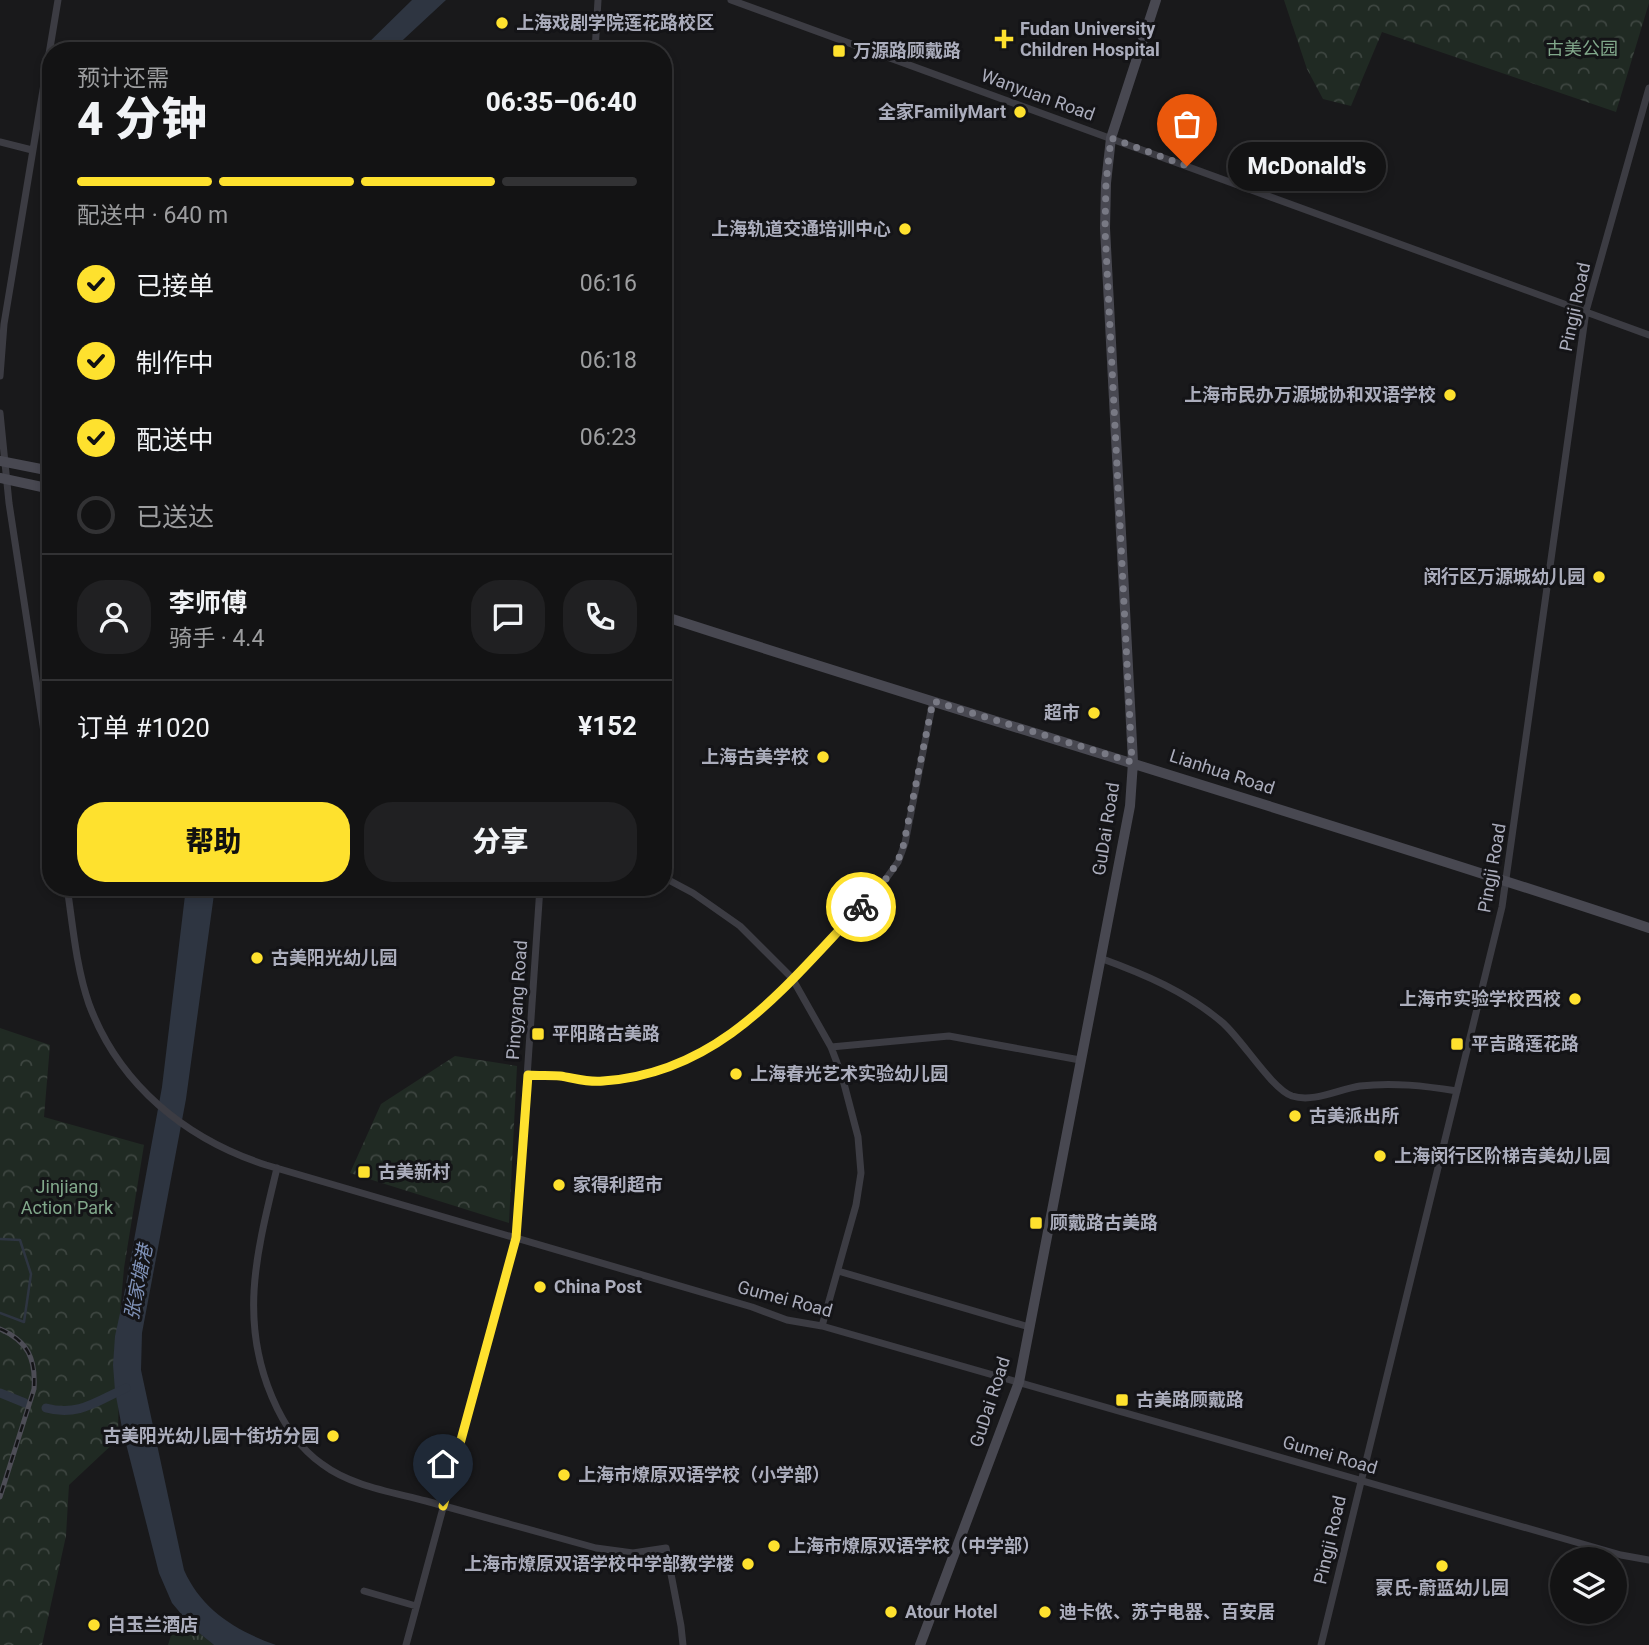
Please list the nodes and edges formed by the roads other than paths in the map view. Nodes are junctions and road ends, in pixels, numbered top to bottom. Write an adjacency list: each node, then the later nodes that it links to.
1 (58, 0): 5 (street)
2 (598, 0): 6 (street)
3 (731, 0): 9 (street, Wanyuan Road)
4 (1156, 0): 9 (main road, GuDai Road)
5 (51, 42)
6 (596, 42)
7 (1649, 88): 12 (street, Pingji Road)
8 (42, 92): 11 (street)
9 (1111, 138): 12 (street, Wanyuan Road); 23 (main road, GuDai Road)
10 (0, 142): 11 (street)
11 (32, 150): 14 (street)
12 (1586, 312): 13 (street, Wanyuan Road); 24 (street, Pingji Road)
13 (1649, 335)
14 (0, 376)
15 (0, 413): 16 (street)
16 (3, 462): 17 (main road); 18 (street)
17 (42, 469)
18 (4, 479): 19 (main road); 22 (street)
19 (42, 487)
20 (672, 619): 21 (main road, Lianhua Road)
21 (933, 701): 23 (main road, Lianhua Road); 30 (street)
22 (42, 721)
23 (1132, 762): 24 (main road, Lianhua Road); 29 (main road, GuDai Road)
24 (1507, 881): 28 (main road, Lianhua Road); 34 (street, Pingji Road)
25 (672, 882): 30 (street)
26 (68, 896): 35 (street, Gumei Road)
27 (539, 896): 33 (street, Pingyang Road)
28 (1649, 928)
29 (1100, 958): 32 (main road, GuDai Road); 34 (street)
30 (792, 978): 31 (street); 33 (street)
31 (831, 1046): 32 (street); 37 (street)
32 (1080, 1060): 39 (main road, GuDai Road)
33 (528, 1075): 36 (street, Pingyang Road)
34 (1457, 1091): 41 (street, Pingji Road)
35 (277, 1168): 36 (street, Gumei Road); 42 (street)
36 (516, 1238): 38 (street, Gumei Road); 42 (street, Pingyang Road)
37 (838, 1271): 38 (street); 39 (street)
38 (822, 1326): 40 (street, Gumei Road)
39 (1029, 1327): 40 (main road, GuDai Road)
40 (1019, 1382): 41 (street, Gumei Road); 48 (main road, GuDai Road)
41 (1360, 1481): 43 (street, Gumei Road); 49 (street, Pingji Road)
42 (443, 1506): 45 (street, Pingyang Road); 47 (street)
43 (1649, 1560)
44 (364, 1591): 45 (street)
45 (416, 1606): 46 (street, Pingyang Road)
46 (406, 1645)
47 (683, 1645)
48 (920, 1645)
49 (1321, 1645)

